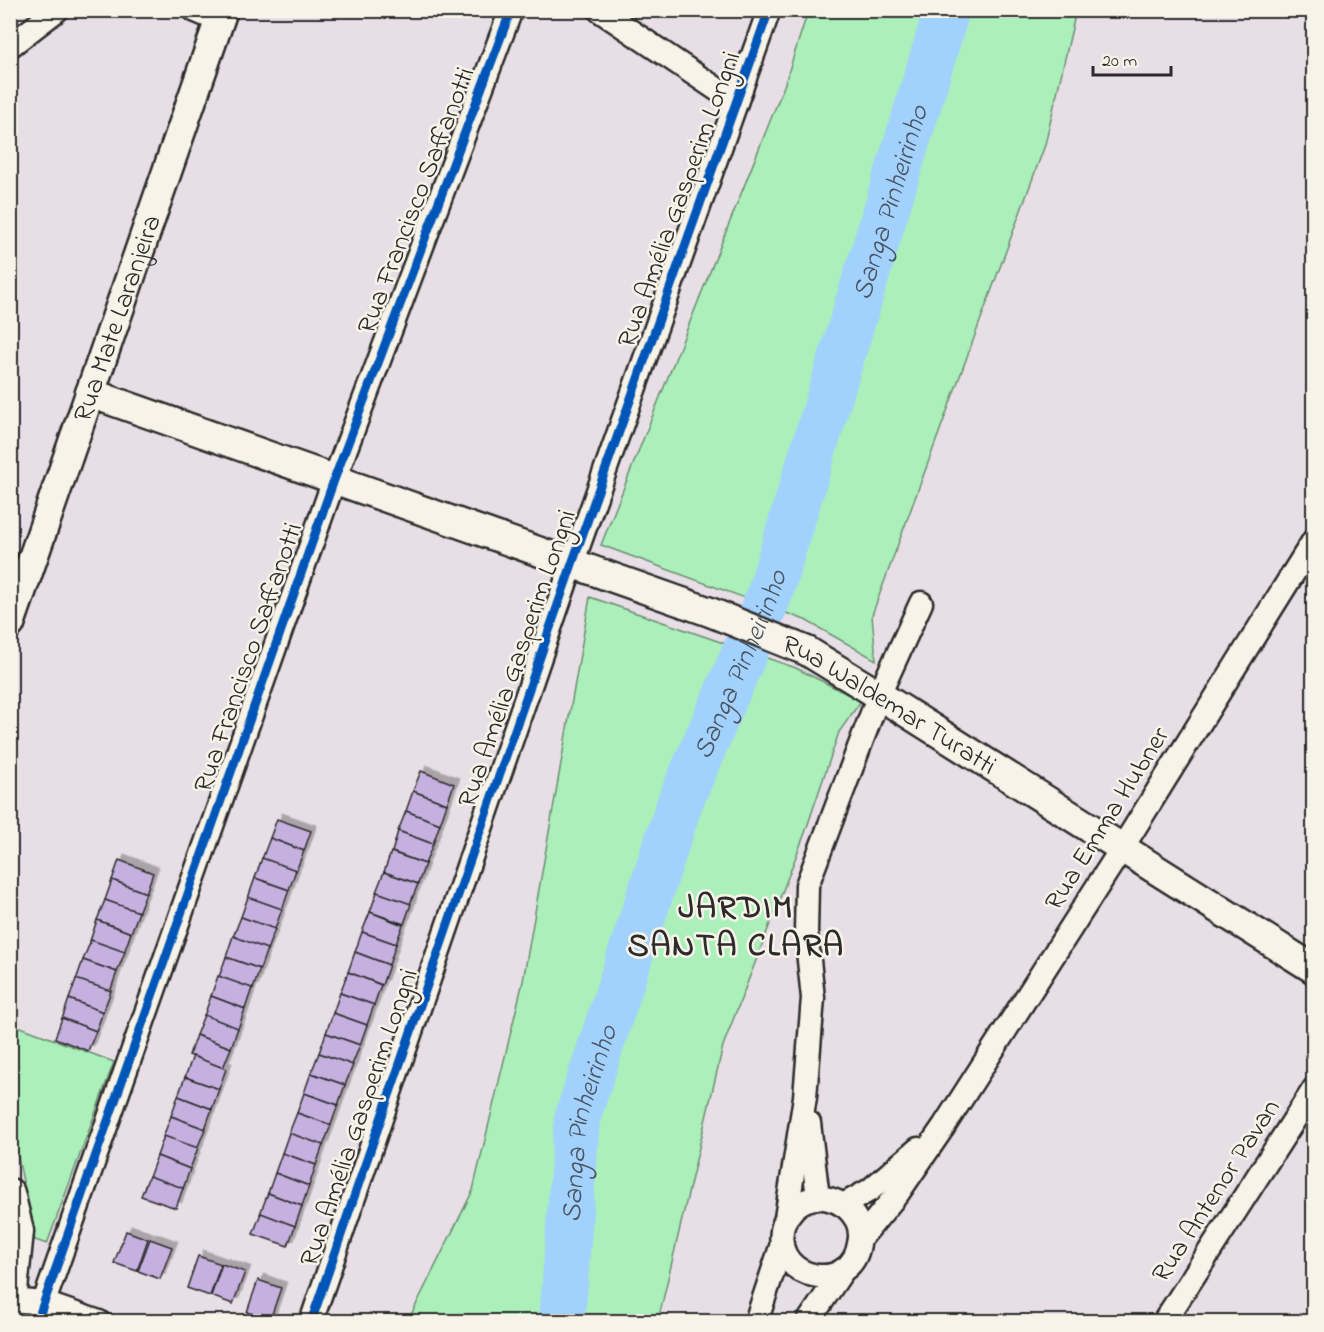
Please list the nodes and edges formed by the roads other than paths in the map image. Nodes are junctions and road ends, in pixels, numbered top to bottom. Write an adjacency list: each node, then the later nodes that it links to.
1 (57, 10): 6 (street)
2 (511, 10): 9 (street, Rua Francisco Saffanotti)
3 (599, 10): 7 (street)
4 (769, 10): 7 (street, Rua Amélia Gasperim Longni)
5 (212, 14): 8 (street, Rua Mate Laranjeira)
6 (10, 46)
7 (736, 102): 11 (street, Rua Amélia Gasperim Longni)
8 (90, 393): 9 (street, Rua Waldemar Turatti); 13 (street, Rua Mate Laranjeira)
9 (334, 480): 11 (street, Rua Waldemar Turatti); 28 (street, Rua Francisco Saffanotti)
10 (1314, 540): 15 (street, Rua Emma Hubner)
11 (572, 564): 14 (street, Rua Waldemar Turatti); 30 (street, Rua Amélia Gasperim Longni)
12 (921, 603): 14 (street)
13 (10, 624)
14 (879, 694): 15 (street, Rua Waldemar Turatti); 18 (street)
15 (1122, 848): 16 (street, Rua Waldemar Turatti); 19 (street, Rua Emma Hubner)
16 (1314, 969)
17 (1314, 1089): 33 (street, Rua Antenor Pavan)
18 (805, 1097): 21 (street); 23 (street)
19 (944, 1126): 22 (street, Rua Emma Hubner); 24 (street, Rua Emma Hubner)
20 (10, 1193): 27 (street)
21 (818, 1198): 22 (street); 23 (street)
22 (843, 1205): 24 (street)
23 (786, 1218): 25 (street)
24 (860, 1239): 26 (street)
25 (782, 1244): 26 (street); 31 (street)
26 (843, 1270): 32 (street)
27 (11, 1302): 28 (street)
28 (41, 1312): 29 (street)
29 (99, 1322)
30 (311, 1322)
31 (756, 1322)
32 (808, 1322)
33 (1164, 1322)

